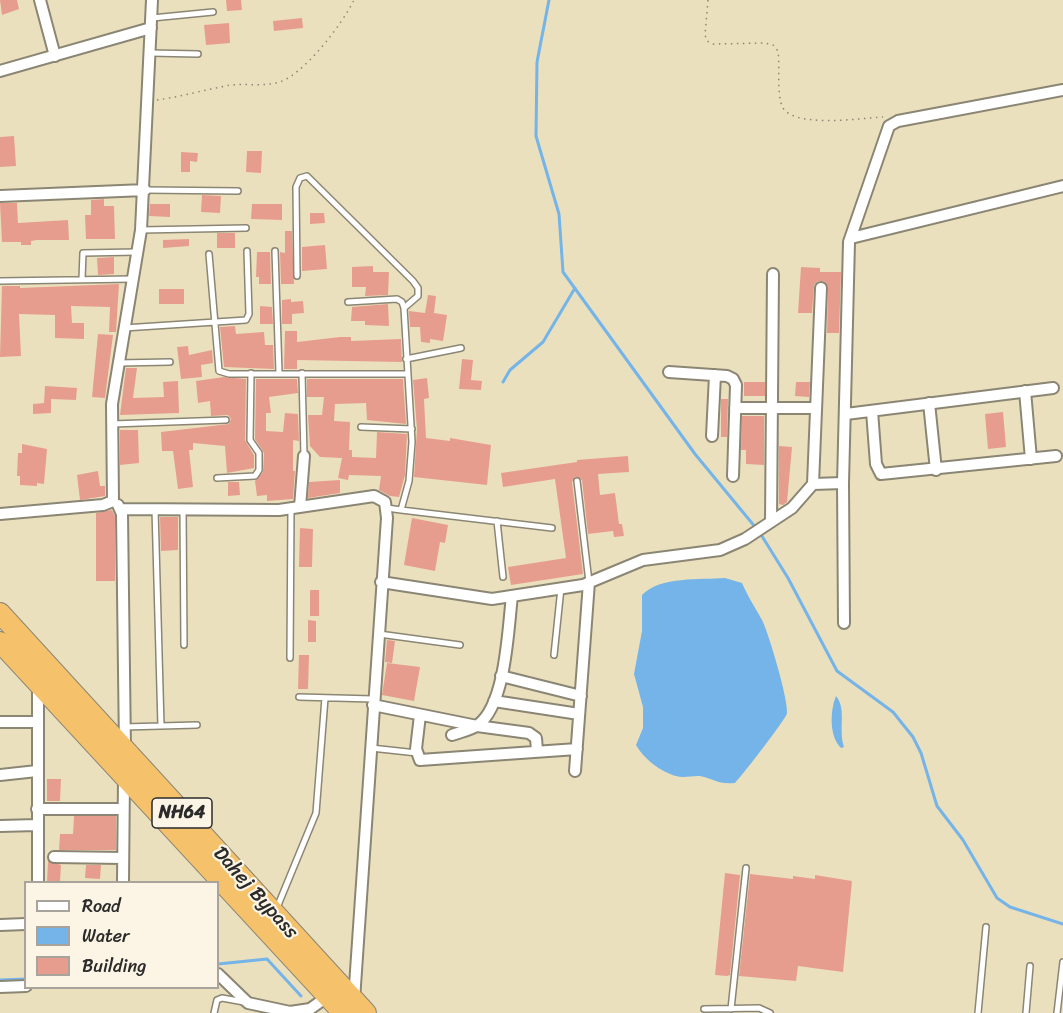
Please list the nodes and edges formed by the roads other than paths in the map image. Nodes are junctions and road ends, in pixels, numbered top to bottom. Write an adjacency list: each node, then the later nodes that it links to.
1 (40, 0): 7 (street)
2 (152, 0): 4 (street)
3 (213, 12): 4 (lane)
4 (152, 23): 5 (street); 7 (street)
5 (150, 53): 6 (lane); 11 (street)
6 (198, 54)
7 (55, 56): 8 (street)
8 (0, 71)
9 (1063, 90): 16 (street)
10 (1063, 186): 16 (street)
11 (145, 190): 12 (lane); 13 (street); 15 (street)
12 (238, 190)
13 (0, 196)
14 (246, 228): 15 (lane)
15 (141, 230): 19 (street)
16 (851, 238): 48 (street)
17 (247, 251): 29 (lane)
18 (275, 251): 36 (lane)
19 (138, 252): 23 (lane); 24 (street)
20 (209, 254): 29 (lane)
21 (773, 274): 44 (street)
22 (297, 276): 28 (lane)
23 (82, 279): 24 (lane); 25 (lane)
24 (134, 279): 30 (street)
25 (0, 280)
26 (821, 288): 46 (street)
27 (348, 302): 28 (lane)
28 (404, 308): 32 (lane)
29 (214, 324): 30 (lane); 38 (lane)
30 (124, 328): 34 (street)
31 (460, 348): 32 (lane)
32 (406, 359): 39 (lane)
33 (170, 362): 34 (lane)
34 (118, 363): 50 (street)
35 (669, 372): 40 (street)
36 (279, 373): 37 (lane); 38 (lane)
37 (302, 373): 39 (lane); 54 (lane)
38 (251, 374): 59 (lane)
39 (407, 374): 52 (lane)
40 (715, 375): 45 (street); 53 (street)
41 (1053, 388): 42 (street)
42 (1025, 391): 43 (street); 56 (street)
43 (929, 403): 47 (street); 57 (street)
44 (772, 407): 45 (street); 46 (street); 72 (street)
45 (735, 408): 58 (street)
46 (815, 408): 62 (street)
47 (872, 411): 48 (street); 57 (street)
48 (846, 414): 61 (street)
49 (226, 420): 50 (lane)
50 (112, 424): 63 (street)
51 (361, 427): 52 (lane)
52 (412, 429): 69 (lane)
53 (712, 436)
54 (304, 456): 64 (street)
55 (1056, 456): 56 (street)
56 (1031, 459): 57 (street)
57 (936, 470)
58 (733, 476)
59 (217, 478)
60 (577, 482): 76 (lane)
61 (843, 483): 62 (street); 80 (street)
62 (813, 484): 72 (street)
63 (113, 501): 66 (street); 70 (street)
64 (296, 508): 65 (street); 68 (street); 86 (lane)
65 (387, 508): 69 (lane); 75 (street)
66 (122, 509): 67 (street); 101 (street)
67 (155, 509): 68 (street); 99 (lane)
68 (183, 509): 82 (lane)
69 (401, 510): 71 (lane)
70 (0, 514)
71 (497, 521): 73 (lane); 74 (lane)
72 (769, 522): 76 (street)
73 (552, 528)
74 (503, 577)
75 (381, 582): 78 (street); 81 (street)
76 (589, 582): 77 (street); 89 (street)
77 (561, 588): 78 (street); 85 (lane)
78 (512, 596): 87 (street)
79 (0, 613): 105 (highway, Dahej Bypass / NH64)
80 (844, 623)
81 (378, 634): 83 (lane); 93 (street)
82 (184, 645)
83 (459, 645)
84 (3, 651): 88 (highway, Dahej Bypass / NH64)
85 (554, 655)
86 (290, 658)
87 (501, 676): 89 (street); 92 (street)
88 (38, 684): 97 (street); 111 (highway, Dahej Bypass / NH64)
89 (580, 696): 94 (street)
90 (299, 697): 91 (lane)
91 (325, 698): 93 (lane); 123 (lane)
92 (494, 701): 94 (street); 100 (street)
93 (373, 702): 95 (street); 103 (street)
94 (579, 714): 104 (street)
95 (420, 715): 100 (street); 107 (street)
96 (0, 722): 97 (street)
97 (38, 722): 108 (street)
98 (197, 725): 99 (lane)
99 (161, 726): 101 (lane)
100 (477, 726): 102 (street); 106 (street)
101 (124, 727): 105 (street)
102 (452, 735)
103 (370, 748): 107 (lane); 134 (street)
104 (577, 749): 106 (street); 109 (street)
105 (125, 750): 123 (highway, Dahej Bypass / NH64)
106 (537, 751): 107 (street)
107 (417, 753)
108 (37, 771): 110 (street); 112 (street)
109 (575, 771)
110 (0, 775)
111 (124, 778): 113 (street); 119 (highway, Dahej Bypass / NH64)
112 (37, 809): 113 (street); 114 (street)
113 (123, 809): 117 (street)
114 (37, 825): 115 (street); 120 (street)
115 (0, 826)
116 (54, 857): 117 (street)
117 (123, 858): 121 (street)
118 (746, 868): 136 (lane)
119 (215, 879)
120 (38, 881)
121 (123, 881)
122 (219, 883): 132 (highway, Dahej Bypass / NH64)
123 (274, 914): 132 (highway, Dahej Bypass / NH64)
124 (24, 924): 125 (street)
125 (0, 925)
126 (986, 927): 140 (lane)
127 (1063, 962): 142 (lane)
128 (1030, 966): 141 (lane)
129 (219, 975): 133 (street)
130 (24, 986): 131 (street)
131 (0, 987)
132 (334, 992): 134 (highway, Dahej Bypass / NH64); 137 (street)
133 (248, 1003): 137 (street); 138 (lane)
134 (354, 1009)
135 (704, 1009): 136 (lane)
136 (731, 1009): 139 (lane)
137 (301, 1012)
138 (214, 1013)
139 (770, 1013)
140 (978, 1013)
141 (1026, 1013)
142 (1057, 1013)

